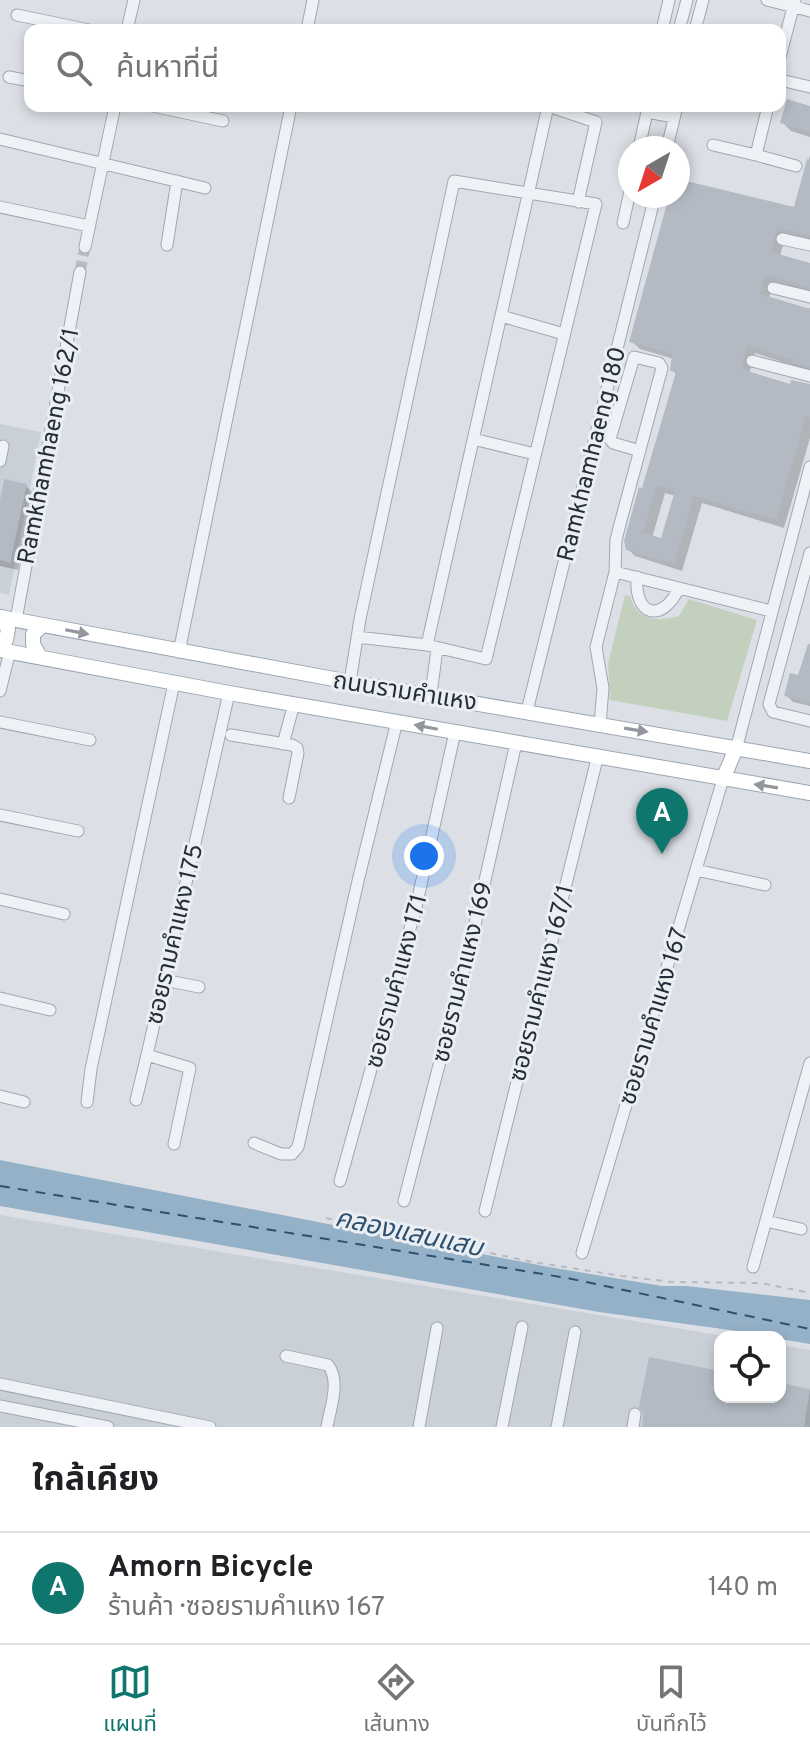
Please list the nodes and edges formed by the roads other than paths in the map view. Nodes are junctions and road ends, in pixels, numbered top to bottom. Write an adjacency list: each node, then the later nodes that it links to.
1 (134, 0): 11 (street)
2 (313, 0): 12 (street)
3 (669, 0): 13 (street)
4 (687, 0): 14 (street)
5 (703, 0): 15 (street)
6 (767, 0): 7 (street)
7 (794, 3): 8 (street); 16 (street)
8 (810, 11)
9 (17, 15): 10 (street)
10 (60, 24)
11 (128, 24)
12 (308, 24)
13 (663, 24)
14 (681, 24)
15 (697, 24)
16 (786, 34)
17 (9, 77): 18 (street)
18 (24, 80)
19 (786, 81): 20 (street)
20 (810, 87)
21 (114, 112): 35 (street)
22 (181, 112): 29 (street)
23 (290, 112): 75 (street)
24 (547, 112): 39 (street)
25 (566, 112): 40 (street)
26 (653, 112): 30 (street)
27 (676, 112): 31 (street)
28 (767, 112): 34 (street)
29 (223, 121)
30 (644, 136)
31 (670, 136)
32 (0, 139): 35 (street)
33 (713, 145): 34 (street)
34 (756, 155): 36 (street)
35 (101, 163): 37 (street); 45 (street)
36 (796, 166)
37 (177, 181): 38 (street); 47 (street)
38 (205, 188)
39 (528, 194): 40 (street); 53 (street); 72 (street)
40 (578, 202): 54 (street)
41 (0, 207): 45 (street)
42 (626, 208): 44 (street)
43 (652, 208): 83 (street, Ramkhamhaeng 180)
44 (623, 223)
45 (89, 226): 49 (street)
46 (782, 239): 48 (street)
47 (167, 245)
48 (810, 245)
49 (85, 247)
50 (80, 272): 70 (street, Ramkhamhaeng 162/1)
51 (773, 288): 52 (street)
52 (810, 297)
53 (501, 316): 54 (street); 57 (street)
54 (564, 334): 60 (street)
55 (752, 361): 56 (street)
56 (810, 376)
57 (473, 439): 60 (street); 73 (street)
58 (3, 446): 61 (street)
59 (640, 451): 59 (street); 64 (street)
60 (535, 454): 73 (street)
61 (0, 461)
62 (810, 467): 67 (street)
63 (810, 553): 68 (street)
64 (615, 572): 65 (street); 87 (street)
65 (637, 577): 66 (street); 66 (street)
66 (679, 588): 69 (street)
67 (776, 590): 68 (street); 69 (street)
68 (797, 596): 85 (street)
69 (771, 611): 93 (street)
70 (6, 618): 71 (main road, ถนนรามคำแหง); 74 (main road)
71 (43, 625): 75 (main road, ถนนรามคำแหง, one-way to 75); 76 (main road)
72 (357, 637): 73 (street); 77 (street)
73 (432, 647): 81 (street)
74 (3, 648): 76 (main road, ถนนรามคำแหง); 79 (street)
75 (179, 652): 77 (main road, ถนนรามคำแหง)
76 (40, 657): 78 (main road, ถนนรามคำแหง)
77 (350, 682): 81 (main road, ถนนรามคำแหง)
78 (174, 683): 80 (main road, ถนนรามคำแหง); 114 (street)
79 (0, 691)
80 (229, 693): 82 (main road, ถนนรามคำแหง); 105 (street, ซอยรามคำแหง 175)
81 (431, 694): 83 (main road, ถนนรามคำแหง)
82 (294, 704): 84 (main road, ถนนรามคำแหง); 92 (street)
83 (527, 711): 87 (main road, ถนนรามคำแหง)
84 (397, 721): 88 (main road, ถนนรามคำแหง, one-way to 84); 115 (street)
85 (810, 721)
86 (0, 722): 90 (street)
87 (600, 725): 93 (main road, ถนนรามคำแหง, one-way to 93)
88 (455, 732): 91 (main road, ถนนรามคำแหง); 117 (street, ซอยรามคำแหง 171)
89 (231, 735): 92 (street)
90 (90, 740)
91 (516, 743): 94 (main road, ถนนรามคำแหง); 118 (street, ซอยรามคำแหง 169)
92 (283, 744): 98 (street)
93 (737, 746): 95 (main road, ถนนรามคำแหง); 96 (main road)
94 (598, 755): 96 (main road, ถนนรามคำแหง); 119 (street, ซอยรามคำแหง 167/1)
95 (810, 761)
96 (723, 779): 97 (main road, ถนนรามคำแหง, one-way to 96); 101 (street, ซอยรามคำแหง 167)
97 (810, 793)
98 (289, 798)
99 (0, 815): 100 (street)
100 (78, 831)
101 (696, 870): 102 (street); 122 (street, ซอยรามคำแหง 167)
102 (765, 885)
103 (0, 899): 104 (street)
104 (64, 914)
105 (164, 980): 106 (street); 109 (street, ซอยรามคำแหง 175)
106 (199, 987)
107 (0, 998): 108 (street)
108 (50, 1010)
109 (147, 1055): 112 (street); 116 (street, ซอยรามคำแหง 175)
110 (810, 1063): 120 (street)
111 (0, 1096): 113 (street)
112 (136, 1100)
113 (24, 1102)
114 (87, 1102)
115 (254, 1143)
116 (174, 1144)
117 (340, 1181)
118 (404, 1201)
119 (485, 1211)
120 (766, 1221): 121 (street); 123 (street)
121 (801, 1229)
122 (582, 1253)
123 (753, 1267)
124 (522, 1327): 134 (street)
125 (437, 1328): 133 (street)
126 (575, 1332): 135 (street)
127 (286, 1356): 132 (street)
128 (0, 1384): 131 (street)
129 (0, 1406): 130 (street)
130 (108, 1427)
131 (210, 1427)
132 (327, 1427)
133 (419, 1427)
134 (502, 1427)
135 (557, 1427)

